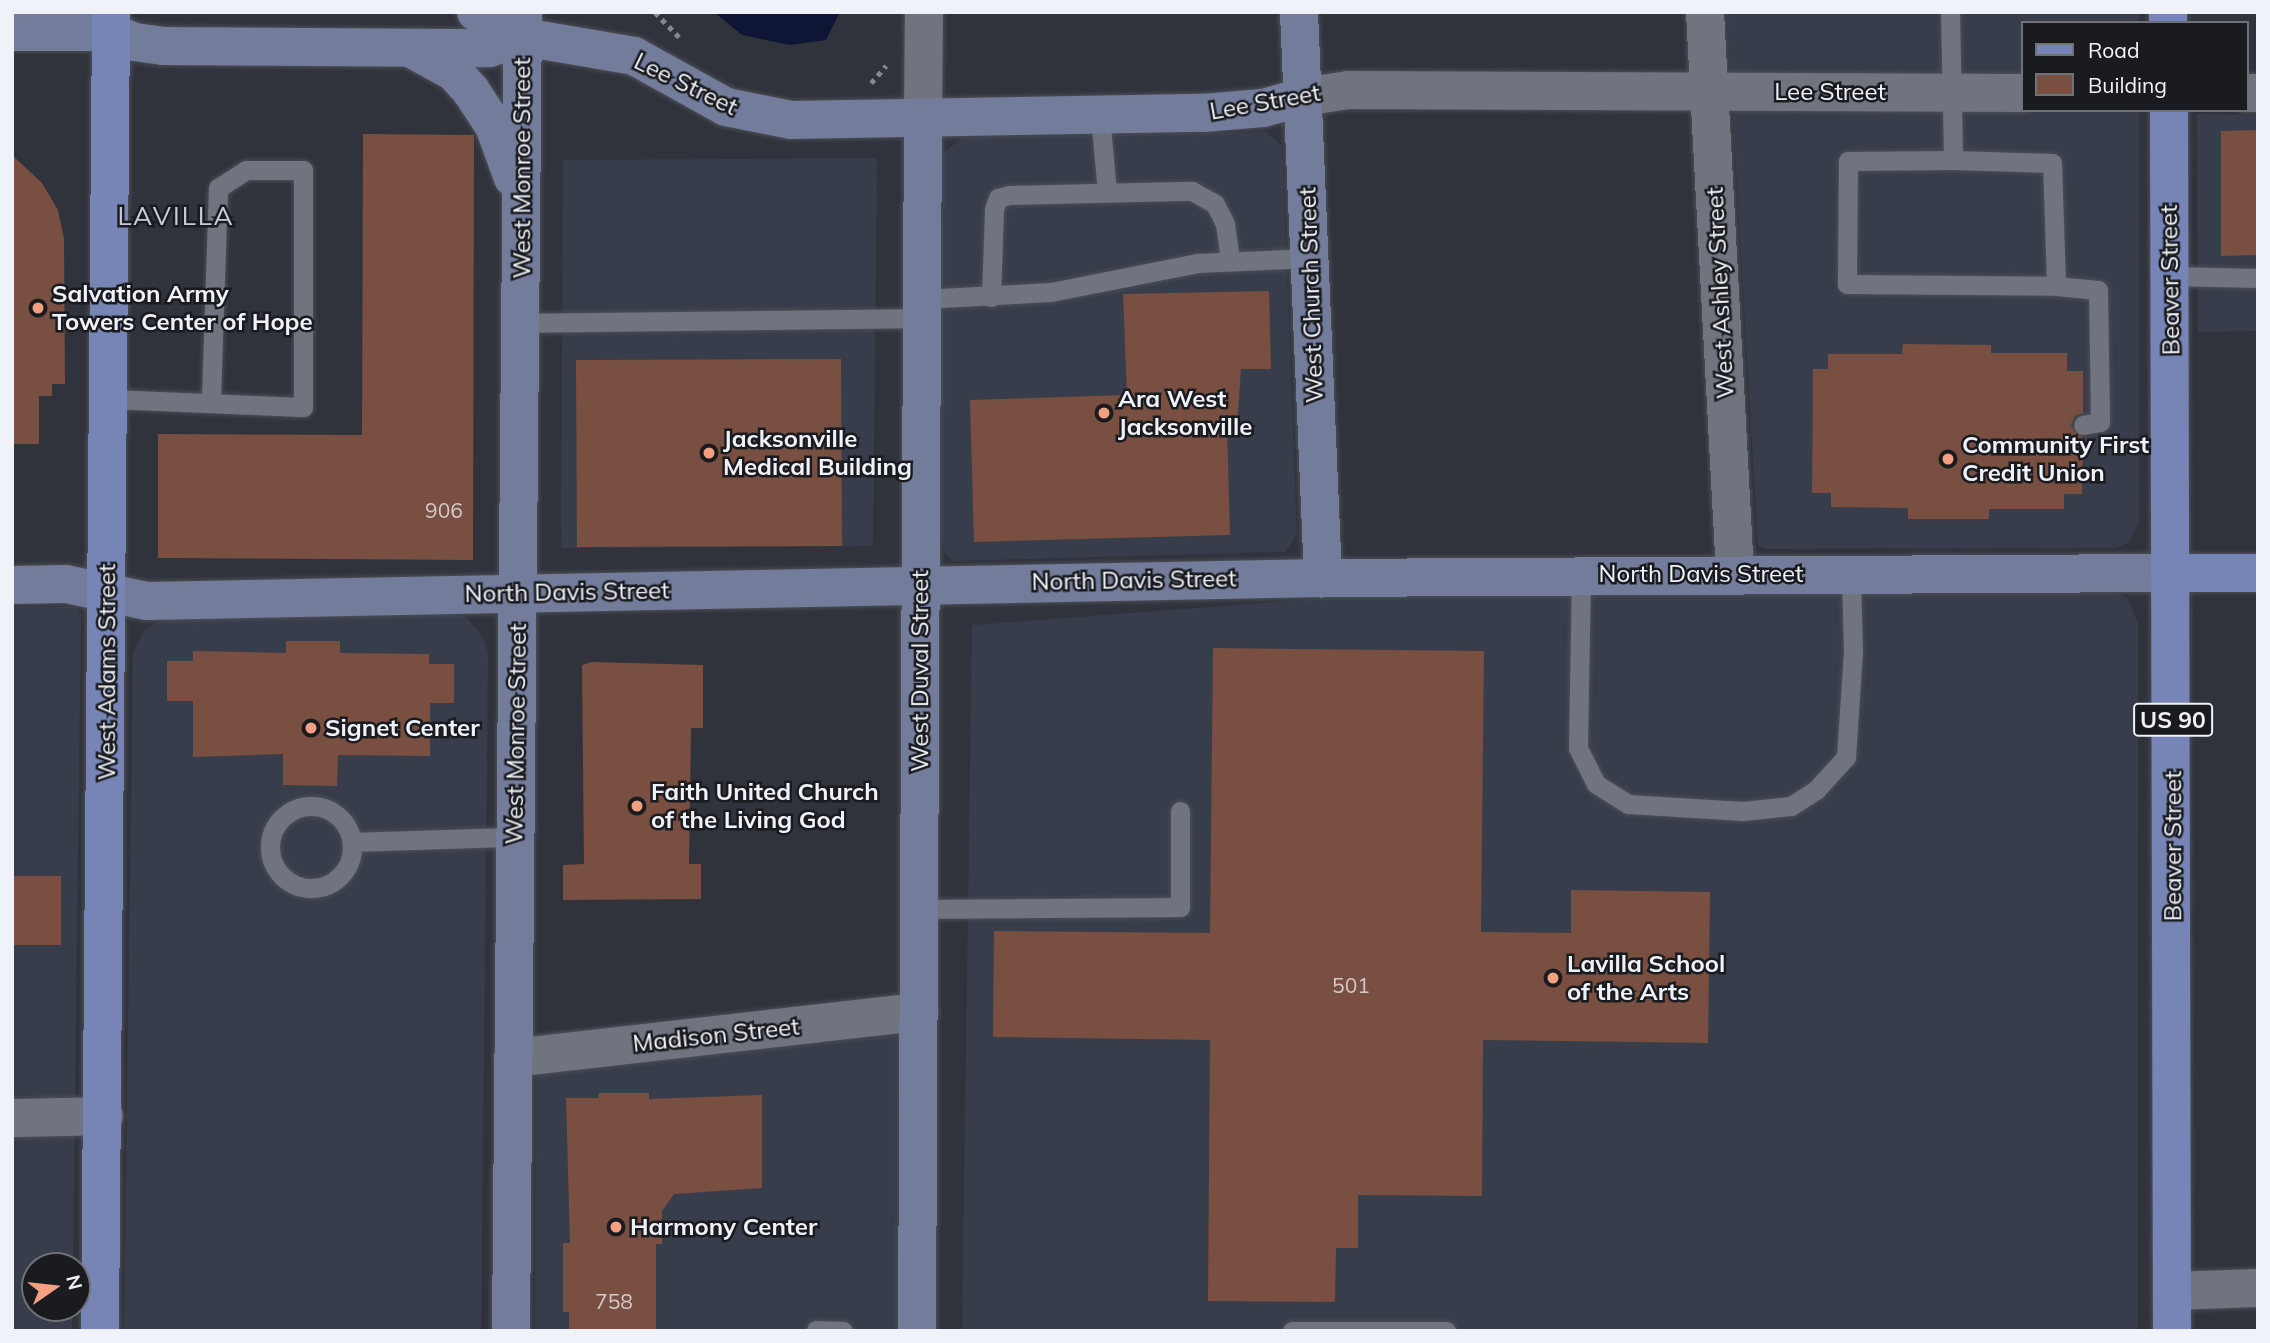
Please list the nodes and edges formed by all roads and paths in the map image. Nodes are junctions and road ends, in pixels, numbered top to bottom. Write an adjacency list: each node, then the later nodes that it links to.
1 (476, 12): 8 (street)
2 (655, 12): 10 (path)
3 (923, 12): 20 (street, West Duval Street)
4 (1299, 12): 17 (street, West Church Street)
5 (1706, 12): 14 (street, West Ashley Street)
6 (1950, 12): 16 (lane)
7 (121, 19): 9 (street, Lee Street); 11 (street, Lee Street); 32 (main road, West Adams Street)
8 (523, 25): 11 (street, Lee Street); 20 (street, Lee Street); 23 (street, West Monroe Street)
9 (12, 32)
10 (688, 45)
11 (407, 48): 23 (street)
12 (890, 58): 13 (path)
13 (860, 86)
14 (1710, 91): 16 (street, Lee Street); 17 (street, Lee Street); 35 (street, West Ashley Street)
15 (2022, 93): 16 (street, Lee Street)
16 (1952, 94): 21 (lane)
17 (1303, 97): 19 (street, Lee Street); 24 (street, West Church Street)
18 (2169, 112): 26 (main road, Beaver Street / US 90)
19 (1100, 115): 20 (street, Lee Street); 22 (lane)
20 (923, 118): 30 (street, West Duval Street)
21 (1953, 160): 28 (lane); 28 (lane)
22 (1107, 192): 25 (lane); 29 (lane)
23 (521, 210): 31 (street, West Monroe Street)
24 (1310, 258): 25 (lane); 40 (street, West Church Street)
25 (1230, 261): 29 (lane)
26 (2170, 276): 27 (lane); 37 (main road, Beaver Street / US 90)
27 (2258, 278)
28 (2056, 286): 34 (lane)
29 (991, 297): 30 (lane)
30 (922, 309): 31 (lane); 41 (street, West Duval Street)
31 (520, 323): 43 (street, West Monroe Street)
32 (109, 399): 33 (lane); 44 (main road, West Adams Street)
33 (211, 403): 33 (lane)
34 (2082, 425)
35 (1735, 573): 36 (street, North Davis Street); 39 (street, North Davis Street)
36 (1851, 573): 37 (street, North Davis Street); 39 (lane)
37 (2173, 573): 38 (main road, North Davis Street); 54 (main road, Beaver Street / US 90)
38 (2258, 573)
39 (1581, 575): 40 (street, North Davis Street)
40 (1323, 578): 41 (street, North Davis Street)
41 (920, 583): 43 (street, North Davis Street); 48 (street, West Duval Street)
42 (12, 585): 44 (street, North Davis Street)
43 (517, 593): 44 (street, North Davis Street); 46 (street, West Monroe Street)
44 (108, 594): 51 (main road, West Adams Street)
45 (1180, 811): 48 (lane)
46 (515, 837): 47 (lane); 50 (street, West Monroe Street)
47 (352, 842): 47 (lane)
48 (919, 909): 49 (street, West Duval Street)
49 (919, 1012): 50 (street, Madison Street); 59 (street, West Duval Street)
50 (513, 1058): 57 (street, West Monroe Street)
51 (104, 1116): 52 (street); 56 (main road, West Adams Street)
52 (12, 1118)
53 (2258, 1288): 54 (street)
54 (2172, 1291): 62 (main road, Beaver Street / US 90)
55 (816, 1330): 58 (lane)
56 (100, 1331)
57 (511, 1331)
58 (843, 1331)
59 (917, 1331)
60 (1292, 1331): 61 (lane)
61 (1446, 1331)
62 (2172, 1331)

